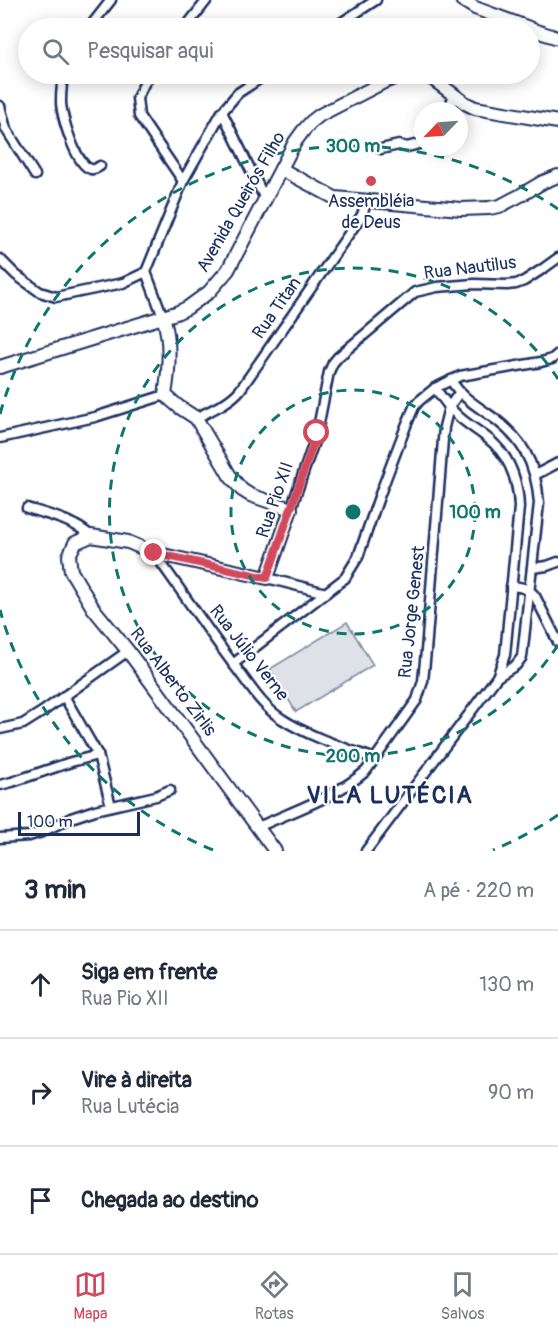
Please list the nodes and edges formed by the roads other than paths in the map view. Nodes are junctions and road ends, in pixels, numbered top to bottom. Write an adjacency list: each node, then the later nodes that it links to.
1 (111, 0): 5 (street)
2 (207, 0): 6 (street)
3 (376, 0): 7 (street)
4 (462, 0): 8 (street)
5 (98, 18)
6 (193, 18)
7 (348, 18)
8 (501, 18)
9 (540, 32): 10 (street)
10 (558, 38)
11 (63, 84): 24 (street)
12 (144, 84): 28 (street)
13 (252, 84): 19 (street)
14 (380, 84): 25 (street, Avenida Queirós Filho)
15 (440, 84): 16 (street)
16 (453, 94): 17 (street); 20 (street)
17 (452, 102)
18 (0, 106): 21 (street)
19 (222, 112): 28 (street); 29 (street)
20 (558, 122)
21 (3, 125): 26 (street)
22 (414, 145): 23 (street)
23 (381, 149)
24 (100, 166)
25 (281, 169): 29 (street, Avenida Queirós Filho); 30 (street)
26 (35, 175)
27 (558, 176): 30 (street)
28 (183, 181): 33 (street)
29 (265, 199): 35 (street, Avenida Queirós Filho)
30 (367, 200): 43 (street, Rua Titan)
31 (558, 258): 34 (street, Rua Nautilus)
32 (0, 259): 33 (street)
33 (146, 272): 35 (street)
34 (415, 292): 48 (street, Rua Pio XII)
35 (163, 317): 37 (street, Avenida Queirós Filho); 41 (street)
36 (558, 354): 38 (street)
37 (0, 368)
38 (451, 380): 39 (street); 40 (street)
39 (435, 388): 42 (street); 56 (street)
40 (459, 393): 42 (street, Rua Jorge Genest); 46 (street)
41 (165, 395): 43 (street); 44 (street)
42 (449, 407): 54 (street); 66 (street, Rua Jorge Genest)
43 (196, 418): 48 (street)
44 (0, 438)
45 (558, 463): 46 (street)
46 (535, 475): 52 (street)
47 (27, 508): 49 (street)
48 (291, 509): 53 (street, Rua Pio XII)
49 (91, 536): 50 (street); 58 (street, Rua Alberto Zirlis)
50 (154, 553): 53 (street); 61 (street, Rua Júlio Verne)
51 (558, 562): 52 (street)
52 (532, 568): 55 (street)
53 (267, 578): 56 (street)
54 (511, 586): 55 (street); 59 (street)
55 (530, 590): 57 (street); 60 (street)
56 (326, 593): 61 (street)
57 (558, 642)
58 (128, 651): 63 (street); 70 (street, Rua Alberto Zirlis)
59 (505, 655): 60 (street); 62 (street)
60 (520, 659): 62 (street)
61 (233, 664): 66 (street, Rua Júlio Verne)
62 (497, 677): 73 (street)
63 (64, 696): 64 (street); 65 (street)
64 (0, 729)
65 (98, 755): 67 (street); 69 (street)
66 (375, 759): 70 (street, Rua Jorge Genest)
67 (0, 785)
68 (170, 790): 69 (street)
69 (111, 806): 71 (street)
70 (258, 827): 72 (street, Rua Alberto Zirlis)
71 (0, 838)
72 (275, 851)
73 (366, 851)

